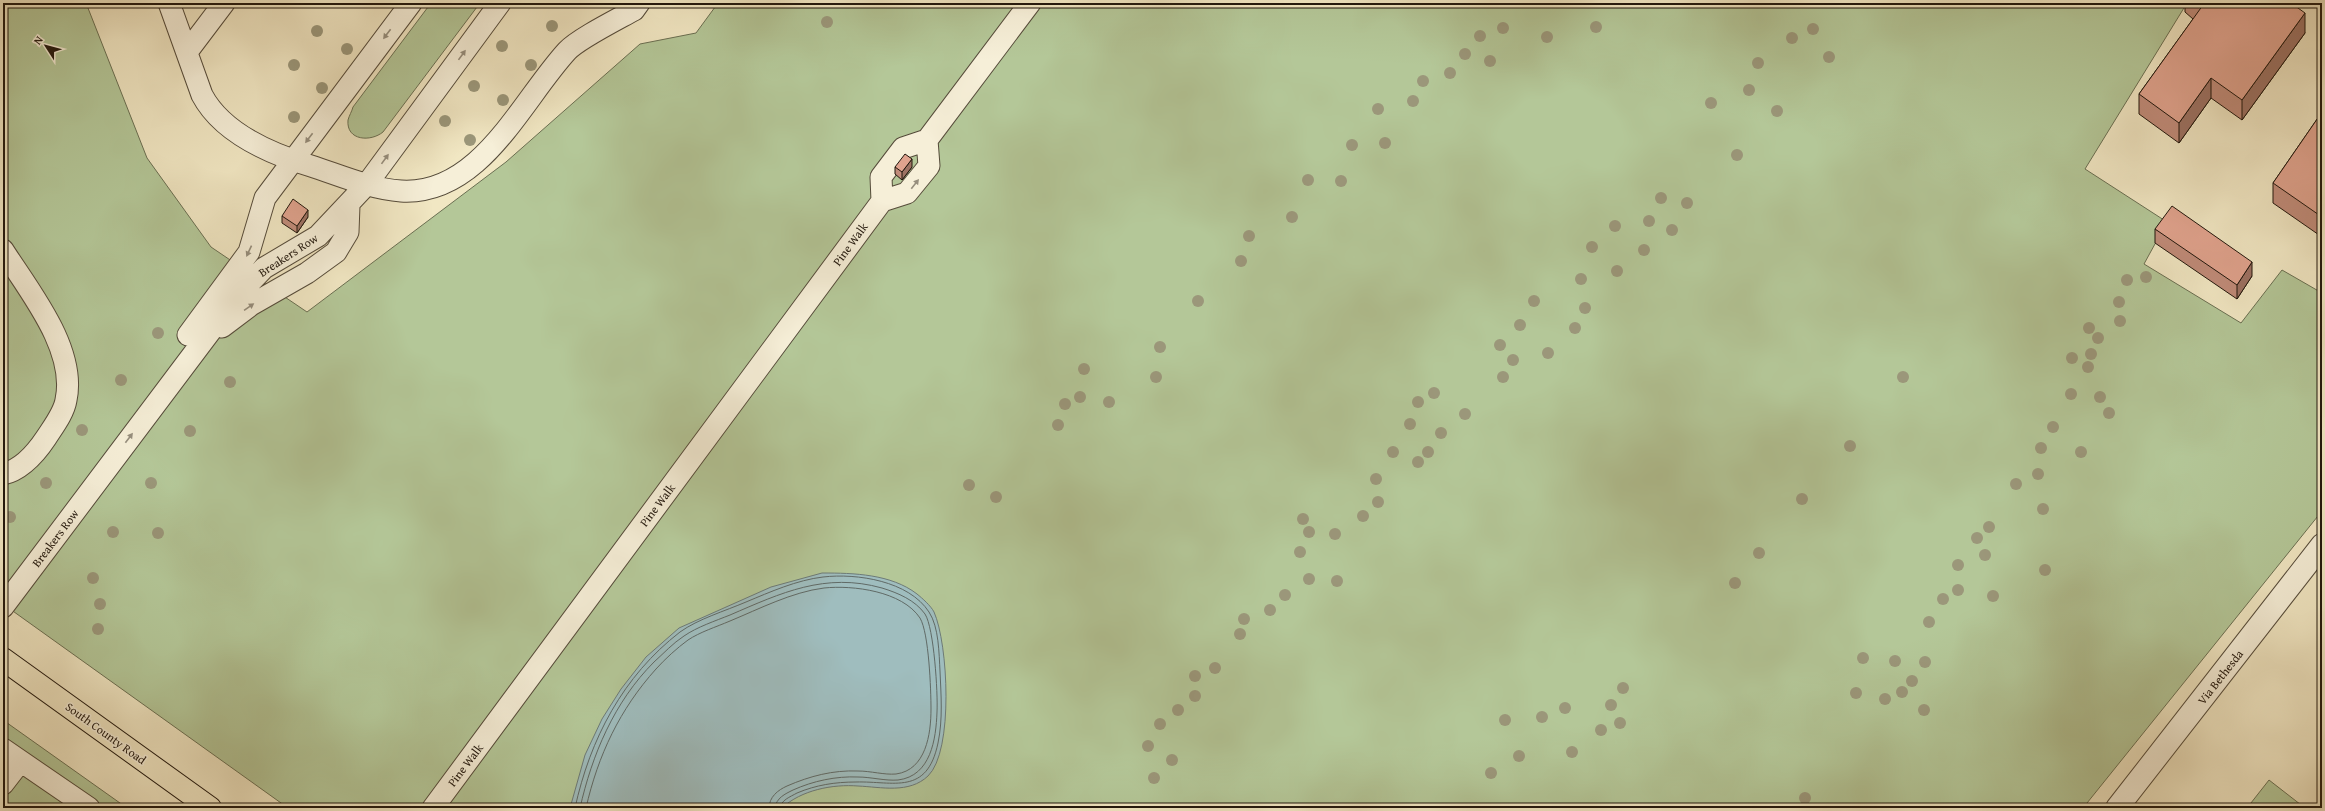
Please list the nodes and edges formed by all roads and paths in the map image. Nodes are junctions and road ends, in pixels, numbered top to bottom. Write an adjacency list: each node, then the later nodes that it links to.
1 (169, 3): 7 (lane)
2 (224, 3): 7 (lane)
3 (411, 3): 9 (lane, Breakers Row, one-way to 9)
4 (500, 3): 10 (lane, Breakers Row, one-way to 4)
5 (639, 3): 10 (lane)
6 (1030, 3): 8 (lane)
7 (187, 52): 9 (lane)
8 (927, 140): 11 (lane); 11 (lane, one-way to 8)
9 (293, 161): 10 (lane); 13 (lane, Breakers Row, one-way to 13)
10 (367, 184): 13 (lane, Breakers Row, one-way to 10)
11 (882, 202): 23 (lane, Pine Walk)
12 (3, 250): 14 (lane)
13 (106, 469): 16 (lane, Breakers Row)
14 (3, 474)
15 (2322, 545): 24 (street, Via Bethesda)
16 (3, 607)
17 (3, 659): 22 (main road, South County Road)
18 (3, 749): 19 (lane)
19 (20, 762): 20 (lane); 21 (lane)
20 (3, 784)
21 (89, 808)
22 (210, 808)
23 (433, 808)
24 (2117, 808)

